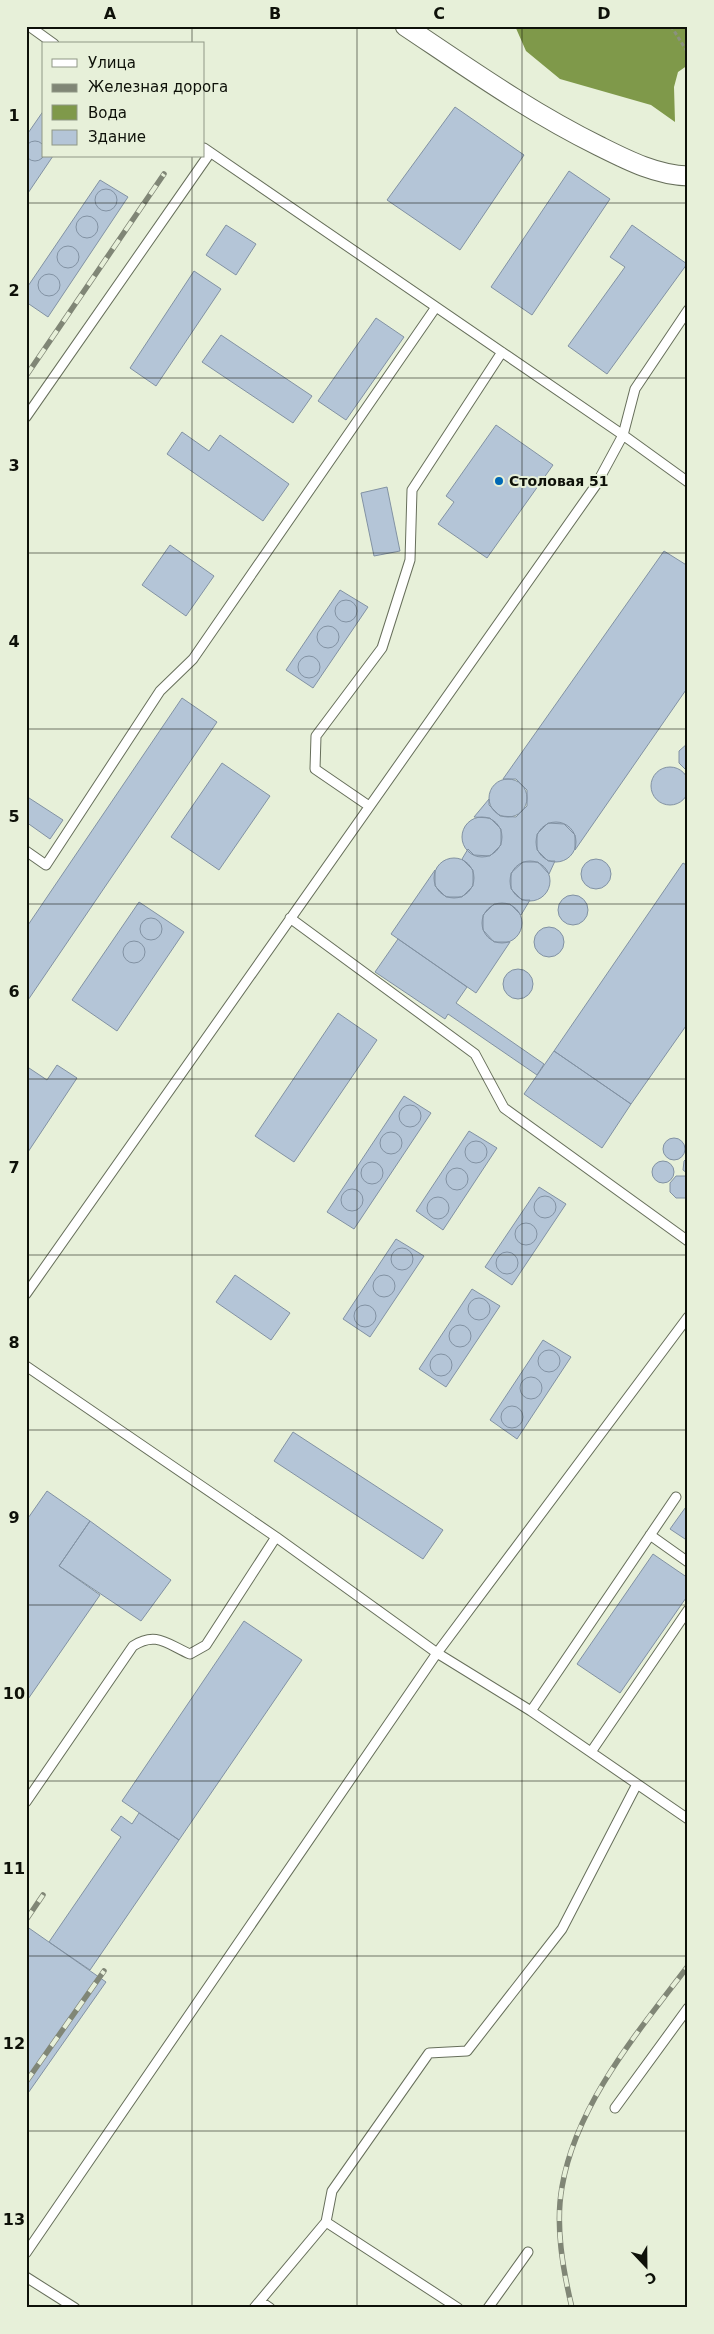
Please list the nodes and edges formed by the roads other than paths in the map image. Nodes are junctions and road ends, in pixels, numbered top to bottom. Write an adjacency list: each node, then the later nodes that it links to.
1 (29, 26): 3 (lane)
2 (405, 26): 6 (street)
3 (51, 42)
4 (207, 151): 7 (lane)
5 (202, 158): 10 (lane)
6 (688, 176)
7 (436, 307): 9 (lane); 14 (lane)
8 (688, 310): 11 (lane)
9 (502, 352): 11 (lane); 13 (lane)
10 (26, 417)
11 (623, 435): 12 (lane); 13 (lane)
12 (688, 482)
13 (369, 806): 15 (lane)
14 (26, 851)
15 (290, 918): 16 (lane); 17 (lane)
16 (688, 1241)
17 (26, 1294)
18 (688, 1317): 25 (lane)
19 (26, 1366): 22 (lane)
20 (676, 1497): 21 (lane)
21 (650, 1535): 23 (lane); 26 (lane)
22 (276, 1537): 25 (lane); 29 (lane)
23 (688, 1562)
24 (688, 1610): 27 (lane)
25 (437, 1652): 26 (lane); 35 (lane)
26 (531, 1711): 27 (lane)
27 (591, 1752): 28 (lane)
28 (637, 1784): 30 (lane); 33 (lane)
29 (26, 1802)
30 (688, 1819)
31 (688, 2008): 32 (lane)
32 (616, 2108)
33 (326, 2222): 37 (lane); 40 (lane)
34 (528, 2252): 41 (lane)
35 (26, 2253)
36 (26, 2277): 38 (lane)
37 (257, 2304): 39 (lane)
38 (75, 2308)
39 (270, 2308)
40 (458, 2308)
41 (488, 2308)

